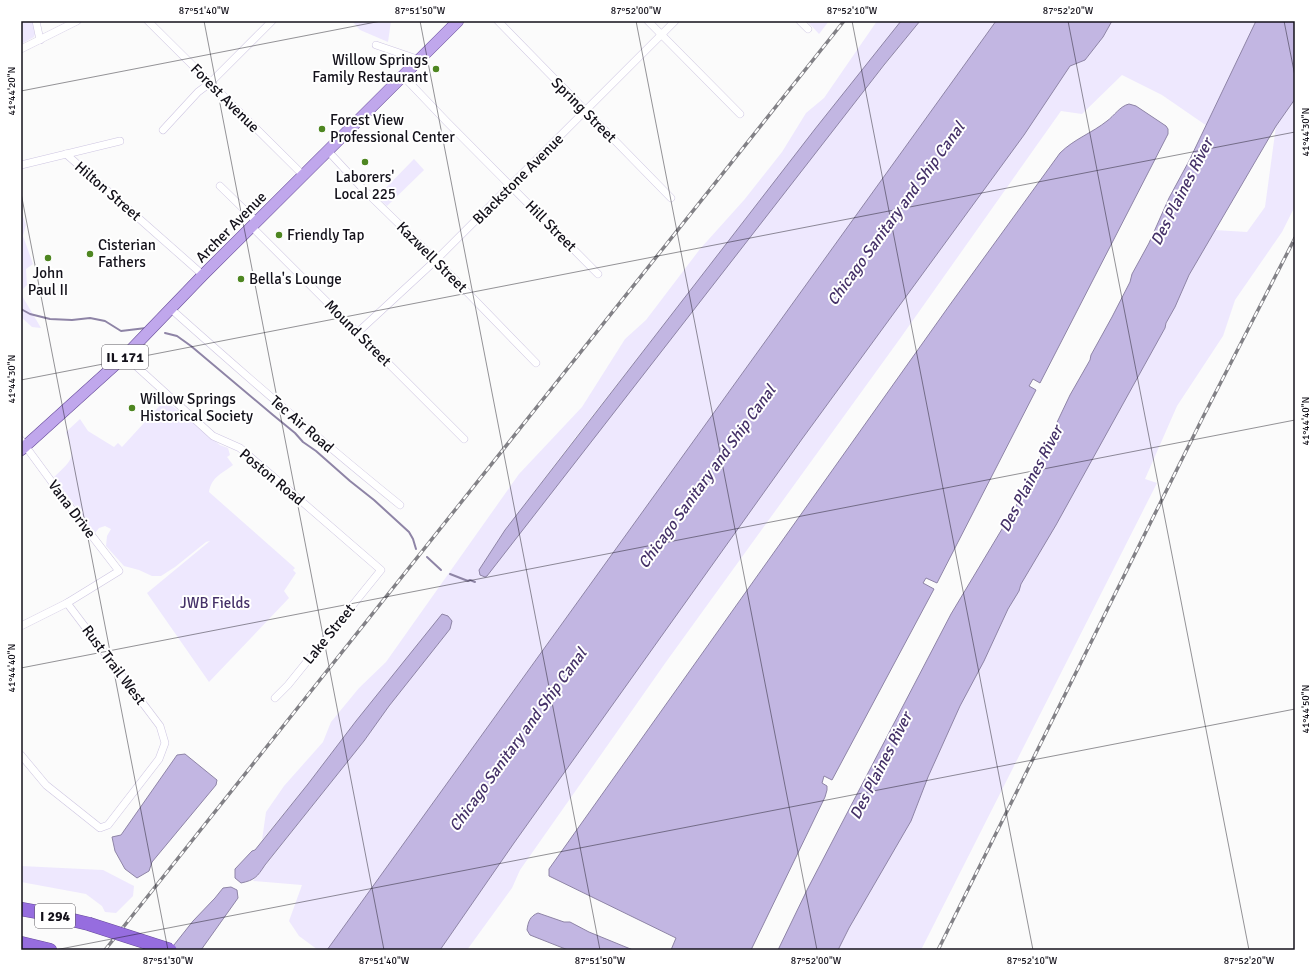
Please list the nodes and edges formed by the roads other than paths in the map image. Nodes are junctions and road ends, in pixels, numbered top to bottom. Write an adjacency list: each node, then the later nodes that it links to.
1 (36, 21): 12 (street)
2 (76, 21): 12 (street)
3 (148, 21): 17 (street, Forest Avenue)
4 (272, 21): 17 (street)
5 (458, 21): 15 (main road, Archer Avenue / IL 171)
6 (498, 21): 18 (street, Spring Street)
7 (648, 21): 11 (street)
8 (675, 21): 11 (street, Blackstone Avenue)
9 (800, 21): 10 (street)
10 (808, 29)
11 (662, 34): 18 (street, Blackstone Avenue); 19 (street)
12 (40, 40): 14 (street)
13 (376, 44): 15 (street)
14 (21, 49)
15 (420, 60): 16 (main road, Archer Avenue / IL 171)
16 (404, 76): 22 (main road, Archer Avenue / IL 171); 26 (street, Hill Street)
17 (210, 83): 20 (street); 25 (street, Forest Avenue)
18 (586, 111): 26 (street, Blackstone Avenue); 28 (street, Spring Street)
19 (740, 114)
20 (163, 130)
21 (120, 141): 23 (street)
22 (328, 151): 25 (main road, Archer Avenue / IL 171); 30 (street, Kazwell Street)
23 (66, 154): 24 (street); 32 (street, Hilton Street)
24 (21, 165)
25 (303, 175): 29 (main road, Archer Avenue / IL 171)
26 (510, 185): 30 (street, Blackstone Avenue); 31 (street, Hill Street)
27 (220, 186): 29 (street, Mound Street)
28 (671, 198)
29 (254, 225): 32 (main road, Archer Avenue / IL 171); 34 (street, Mound Street)
30 (436, 260): 34 (street, Blackstone Avenue); 36 (street, Kazwell Street)
31 (598, 274)
32 (204, 275): 33 (main road, Archer Avenue / IL 171)
33 (171, 309): 35 (main road, Archer Avenue / IL 171); 39 (street, Tec Air Road)
34 (357, 333): 37 (street, Mound Street)
35 (125, 356): 38 (main road, Archer Avenue / IL 171); 40 (street, Poston Road)
36 (536, 363)
37 (464, 439)
38 (22, 446): 41 (street, Vana Drive)
39 (400, 506)
40 (381, 570): 43 (street, Lake Street)
41 (67, 603): 42 (street); 44 (street, Rust Trail West)
42 (21, 626)
43 (275, 698)
44 (21, 755)
45 (21, 909): 48 (highway, I 294, bridge)
46 (21, 943): 47 (highway, I 294)
47 (50, 950)
48 (170, 950)

